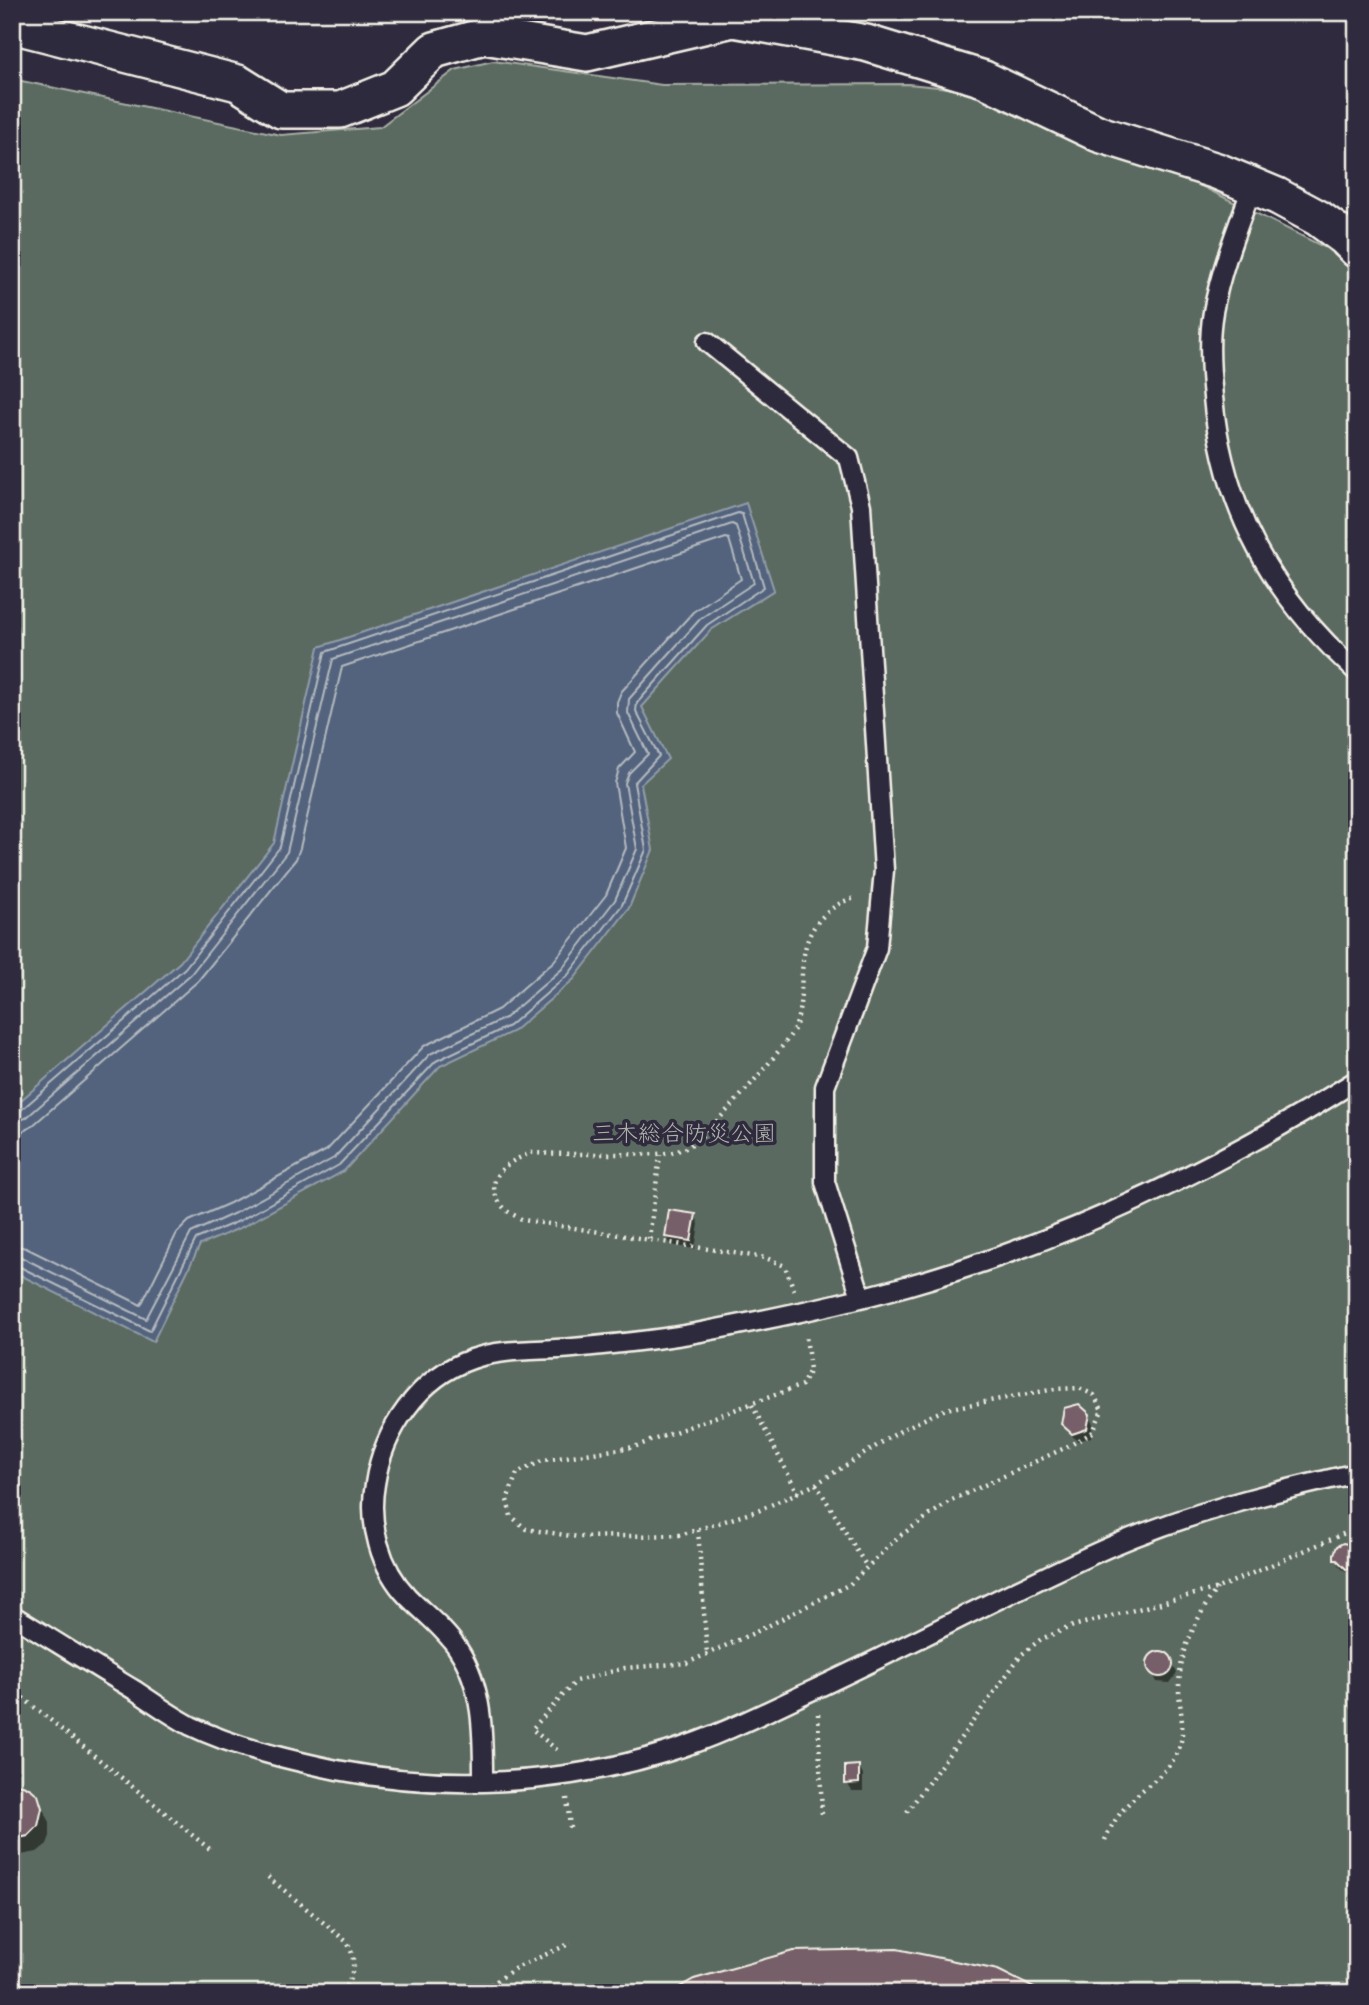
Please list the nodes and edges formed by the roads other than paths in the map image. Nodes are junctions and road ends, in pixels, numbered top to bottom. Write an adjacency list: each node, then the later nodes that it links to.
1 (736, 16): 2 (street); 3 (street)
2 (12, 24)
3 (1253, 185): 4 (street); 6 (lane)
4 (1357, 250)
5 (707, 342): 8 (lane)
6 (1357, 672)
7 (1357, 1080): 8 (lane)
8 (861, 1297): 11 (lane)
9 (1357, 1473): 11 (lane)
10 (12, 1615): 11 (lane)
11 (482, 1782)

